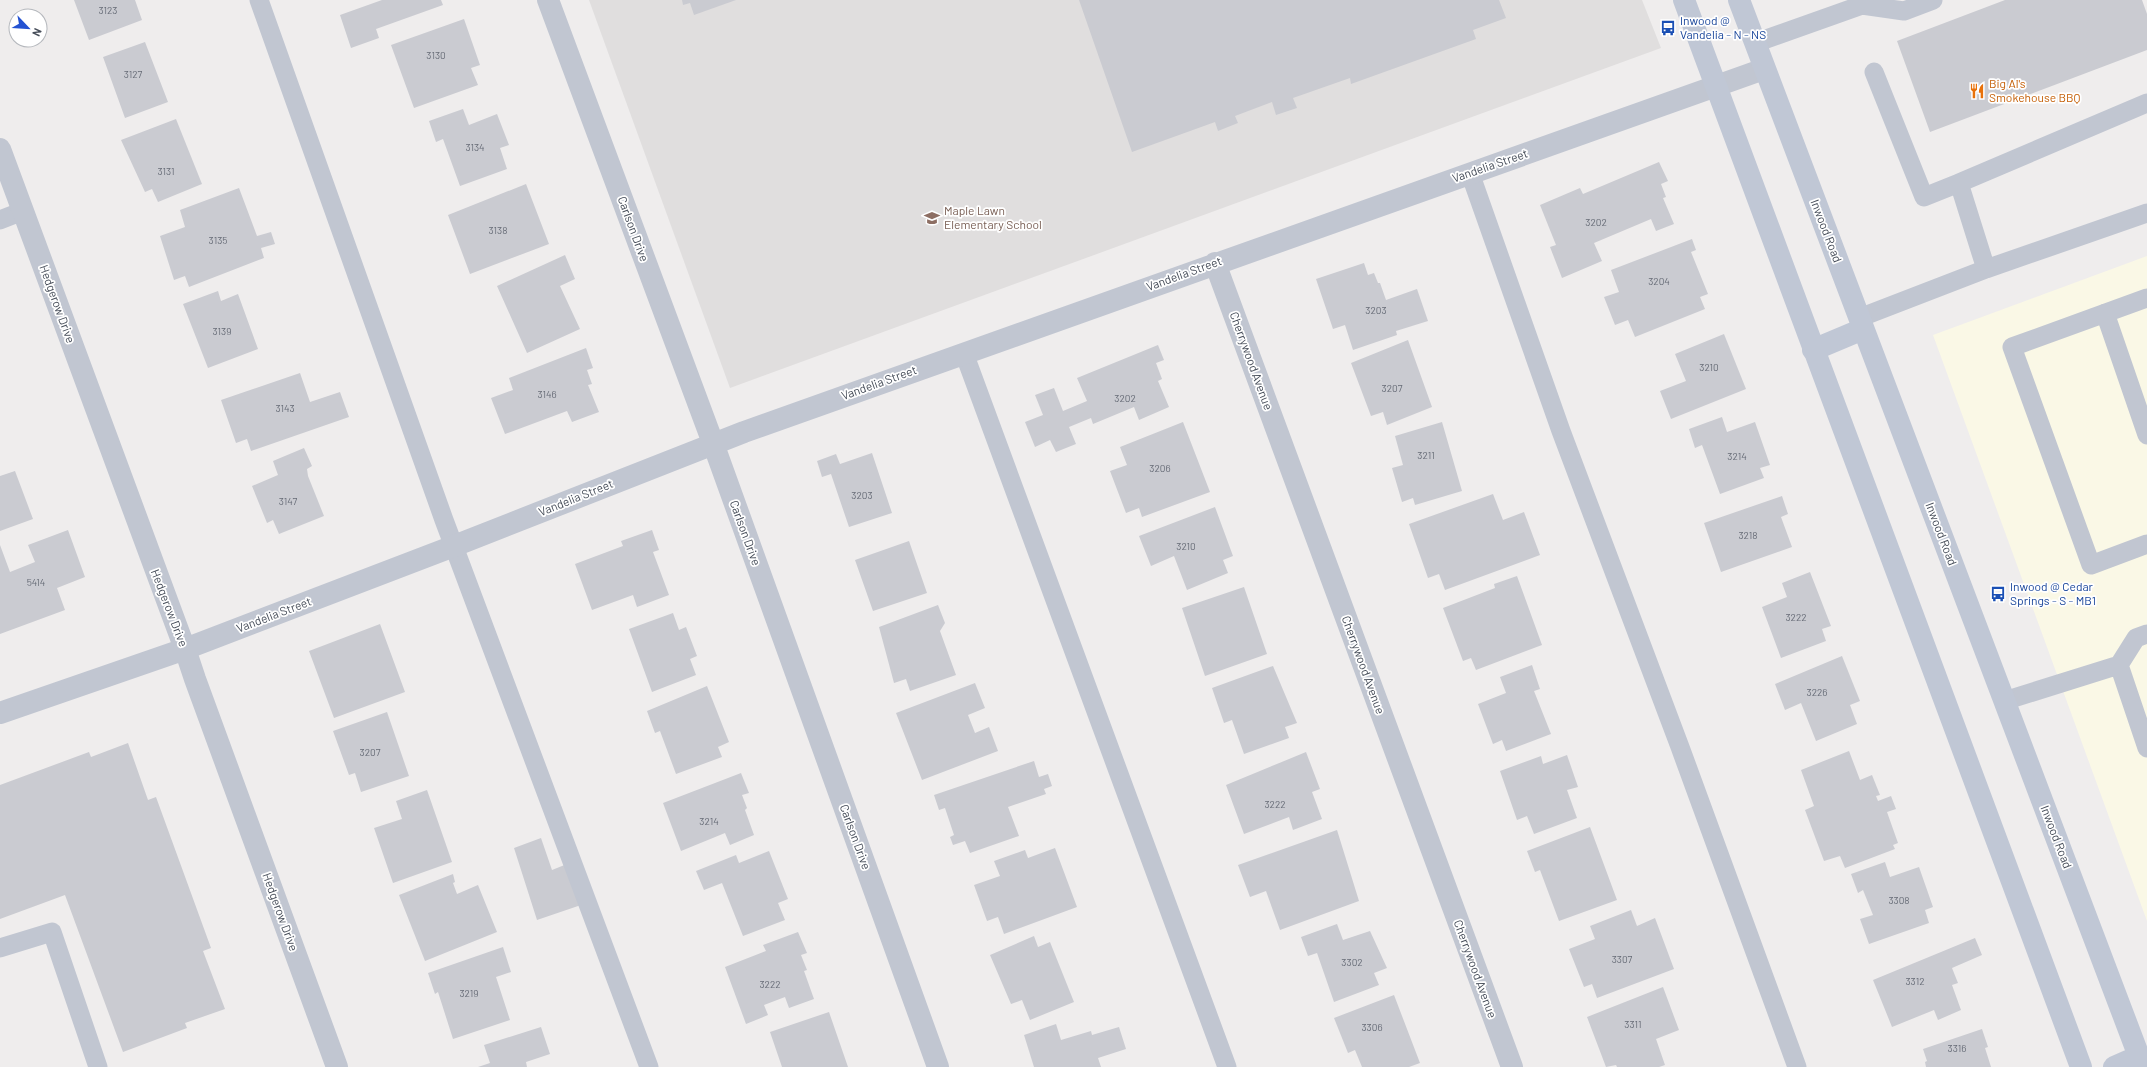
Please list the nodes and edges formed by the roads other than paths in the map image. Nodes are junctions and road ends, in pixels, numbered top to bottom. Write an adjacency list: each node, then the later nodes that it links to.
1 (259, 0): 28 (lane)
2 (548, 0): 26 (street, Carlson Drive)
3 (1684, 0): 10 (main road)
4 (1739, 0): 7 (main road, Inwood Road)
5 (1933, 0): 6 (lane)
6 (1861, 2): 7 (lane)
7 (1755, 43): 8 (main road, Inwood Road)
8 (1764, 69): 10 (street, Vandelia Street); 22 (main road, Inwood Road)
9 (1874, 72): 14 (lane)
10 (1715, 86): 13 (street, Vandelia Street); 23 (main road)
11 (2147, 103): 14 (lane)
12 (0, 149): 15 (street, Hedgerow Drive)
13 (1470, 173): 18 (street, Vandelia Street); 43 (lane)
14 (1959, 183): 19 (lane)
15 (23, 211): 17 (lane); 30 (street, Hedgerow Drive)
16 (2147, 213): 19 (lane)
17 (0, 220)
18 (1215, 263): 24 (street, Vandelia Street); 42 (street, Cherrywood Avenue)
19 (1986, 269): 22 (lane)
20 (2147, 298): 21 (lane)
21 (2105, 313): 25 (lane); 27 (lane)
22 (1861, 323): 23 (main road); 32 (main road, Inwood Road)
23 (1813, 350): 44 (main road)
24 (964, 353): 26 (street, Vandelia Street); 41 (lane)
25 (2147, 435)
26 (713, 443): 28 (street, Vandelia Street); 40 (street, Carlson Drive)
27 (2147, 544)
28 (454, 546): 30 (street, Vandelia Street); 39 (lane)
29 (2147, 634): 31 (lane)
30 (185, 649): 33 (street, Vandelia Street); 38 (street, Hedgerow Drive)
31 (2119, 665): 32 (lane); 34 (lane)
32 (2004, 701): 36 (main road, Inwood Road)
33 (0, 713)
34 (2147, 748)
35 (0, 948): 37 (lane)
36 (2143, 1059): 45 (main road)
37 (98, 1067)
38 (337, 1067)
39 (649, 1067)
40 (938, 1067)
41 (1227, 1067)
42 (1512, 1067)
43 (1797, 1067)
44 (2081, 1067)
45 (2114, 1067)

